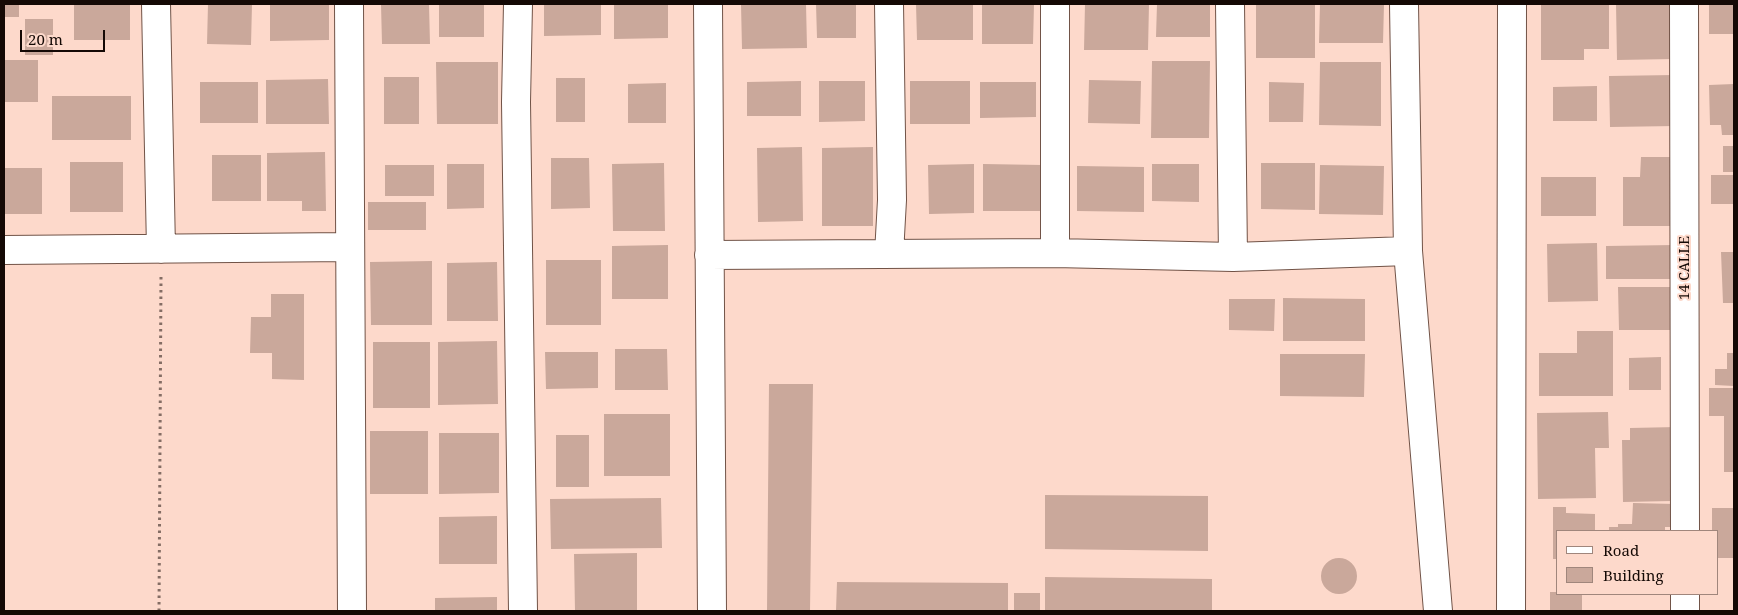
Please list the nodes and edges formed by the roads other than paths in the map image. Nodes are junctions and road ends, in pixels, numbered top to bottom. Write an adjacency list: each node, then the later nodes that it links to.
1 (156, 4): 12 (street)
2 (349, 4): 11 (street)
3 (518, 4): 22 (street)
4 (708, 4): 17 (street)
5 (889, 4): 16 (street)
6 (1055, 4): 15 (street)
7 (1230, 4): 18 (street)
8 (1404, 4): 14 (street)
9 (1512, 4): 25 (street)
10 (1684, 4): 19 (street, 14 CALLE)
11 (349, 247): 12 (street); 21 (street)
12 (161, 249): 13 (street)
13 (4, 250)
14 (1408, 251): 18 (street); 24 (street)
15 (1055, 253): 16 (street); 18 (street)
16 (889, 254): 17 (street)
17 (709, 255): 23 (street)
18 (1233, 257)
19 (1685, 530)
20 (1685, 595): 26 (street)
21 (352, 611)
22 (523, 611)
23 (712, 611)
24 (1438, 611)
25 (1511, 611)
26 (1685, 611)

